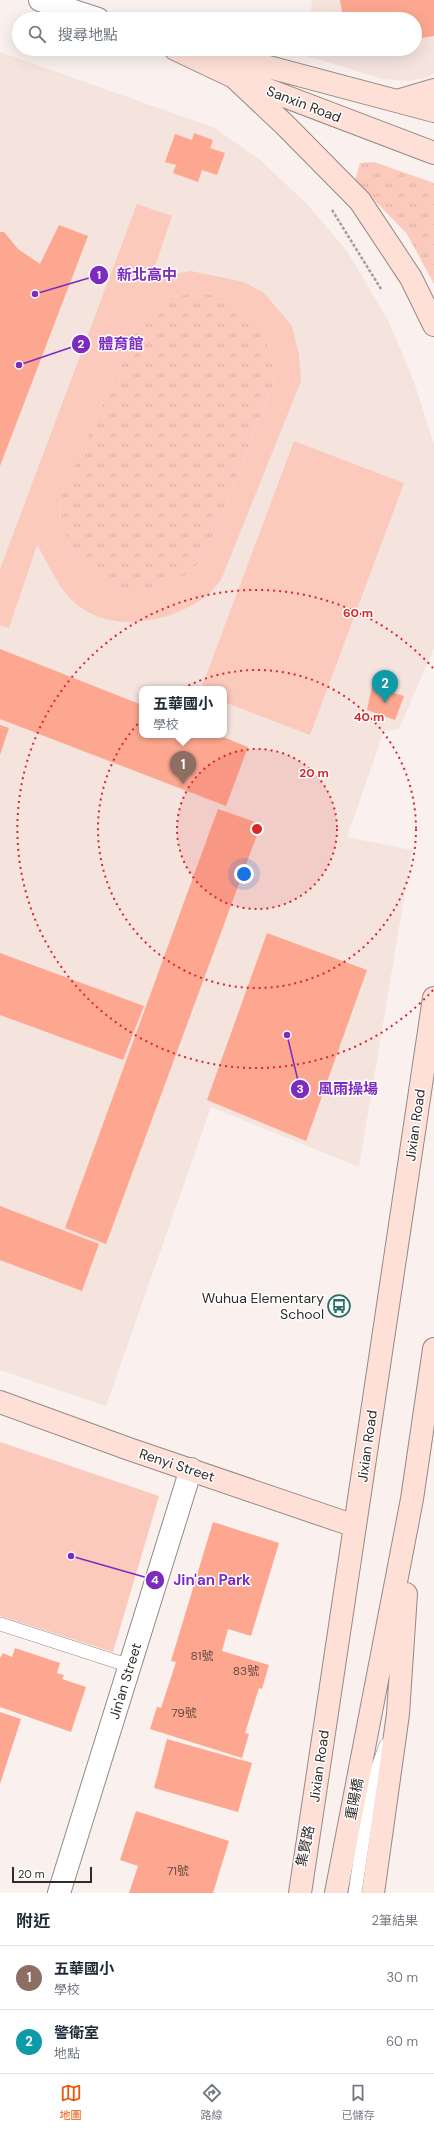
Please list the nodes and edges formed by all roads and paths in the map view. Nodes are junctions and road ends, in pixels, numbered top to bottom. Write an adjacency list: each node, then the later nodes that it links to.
1 (40, 0): 2 (street)
2 (72, 5): 3 (street)
3 (85, 12)
4 (190, 56): 6 (main road, Sanxin Road)
5 (227, 56): 8 (main road, Sanxin Road)
6 (234, 77): 10 (main road, Sanxin Road); 13 (main road)
7 (434, 90): 8 (main road)
8 (397, 101): 9 (main road, Sanxin Road)
9 (434, 111)
10 (434, 153)
11 (332, 209): 12 (path)
12 (382, 289)
13 (434, 325)
14 (434, 998): 19 (main road, Jixian Road)
15 (434, 1350): 18 (main road)
16 (0, 1402): 17 (main road, Renyi Street)
17 (191, 1469): 19 (main road, Renyi Street); 21 (street, Jin'an Street)
18 (412, 1499): 22 (main road); 27 (main road)
19 (355, 1526): 23 (main road, Jixian Road)
20 (0, 1624): 21 (lane)
21 (130, 1666): 24 (street, Jin'an Street)
22 (398, 1714): 28 (lane, 重陽橋); 29 (main road)
23 (314, 1799): 25 (main road, 集賢路); 26 (main road, Jixian Road)
24 (59, 1893)
25 (295, 1893)
26 (300, 1893)
27 (336, 1893)
28 (355, 1893)
29 (373, 1893)

